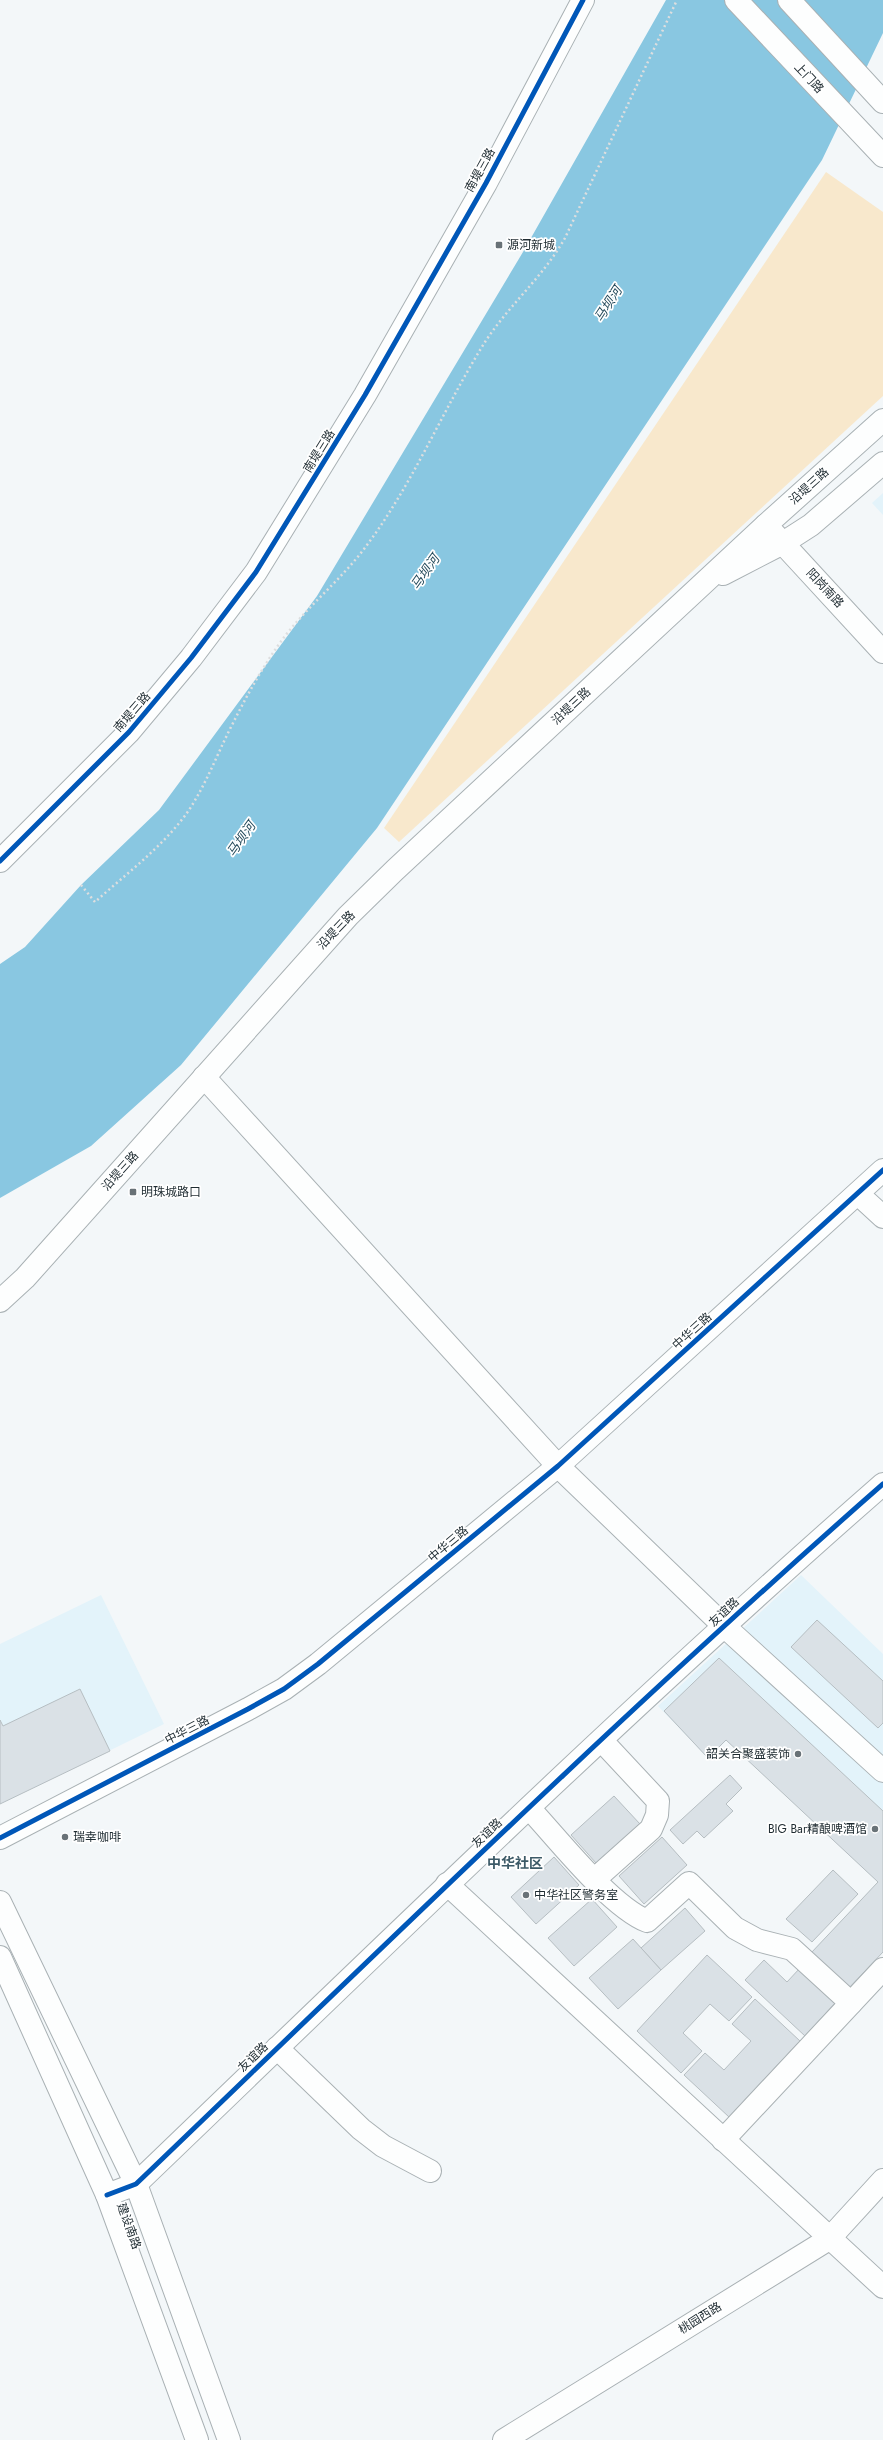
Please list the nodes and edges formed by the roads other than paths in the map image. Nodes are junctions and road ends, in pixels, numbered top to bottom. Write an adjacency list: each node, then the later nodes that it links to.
1 (583, 0): 12 (street, 南堤三路)
2 (736, 0): 5 (street, 上门路)
3 (789, 0): 4 (street)
4 (880, 99)
5 (883, 156)
6 (883, 420): 8 (street, 沿堤三路)
7 (883, 463): 9 (street, 沿堤三路)
8 (766, 525): 9 (street, 阳岗南路); 10 (street, 沿堤三路)
9 (783, 543): 10 (street, 沿堤三路); 11 (street, 阳岗南路)
10 (701, 585): 13 (street, 沿堤三路)
11 (883, 652)
12 (0, 861)
13 (204, 1076): 17 (street, 沿堤三路); 18 (street)
14 (883, 1170): 15 (street, 中华三路)
15 (858, 1194): 16 (street); 18 (street, 中华三路)
16 (883, 1217)
17 (0, 1301)
18 (558, 1466): 20 (street); 24 (street, 中华三路)
19 (883, 1484): 20 (street, 友谊路)
20 (724, 1626): 21 (street, 友谊路); 22 (street)
21 (602, 1741): 23 (street, 友谊路); 25 (street)
22 (883, 1771)
23 (529, 1808): 25 (street); 26 (street, 友谊路)
24 (0, 1838)
25 (595, 1879): 30 (street)
26 (447, 1884): 31 (street, 友谊路); 32 (street)
27 (0, 1902): 35 (street, 建设南路)
28 (0, 1958): 36 (street, 建设南路)
29 (883, 1969): 30 (street)
30 (851, 2003): 32 (street)
31 (277, 2048): 33 (street); 35 (street, 友谊路)
32 (723, 2140): 37 (street)
33 (430, 2171)
34 (883, 2180): 37 (street, 桃园西路)
35 (136, 2184): 36 (street, 友谊路); 40 (street, 建设南路)
36 (107, 2195): 39 (street, 建设南路)
37 (829, 2239): 38 (street); 41 (street, 桃园西路)
38 (883, 2287)
39 (198, 2440)
40 (229, 2440)
41 (504, 2440)

